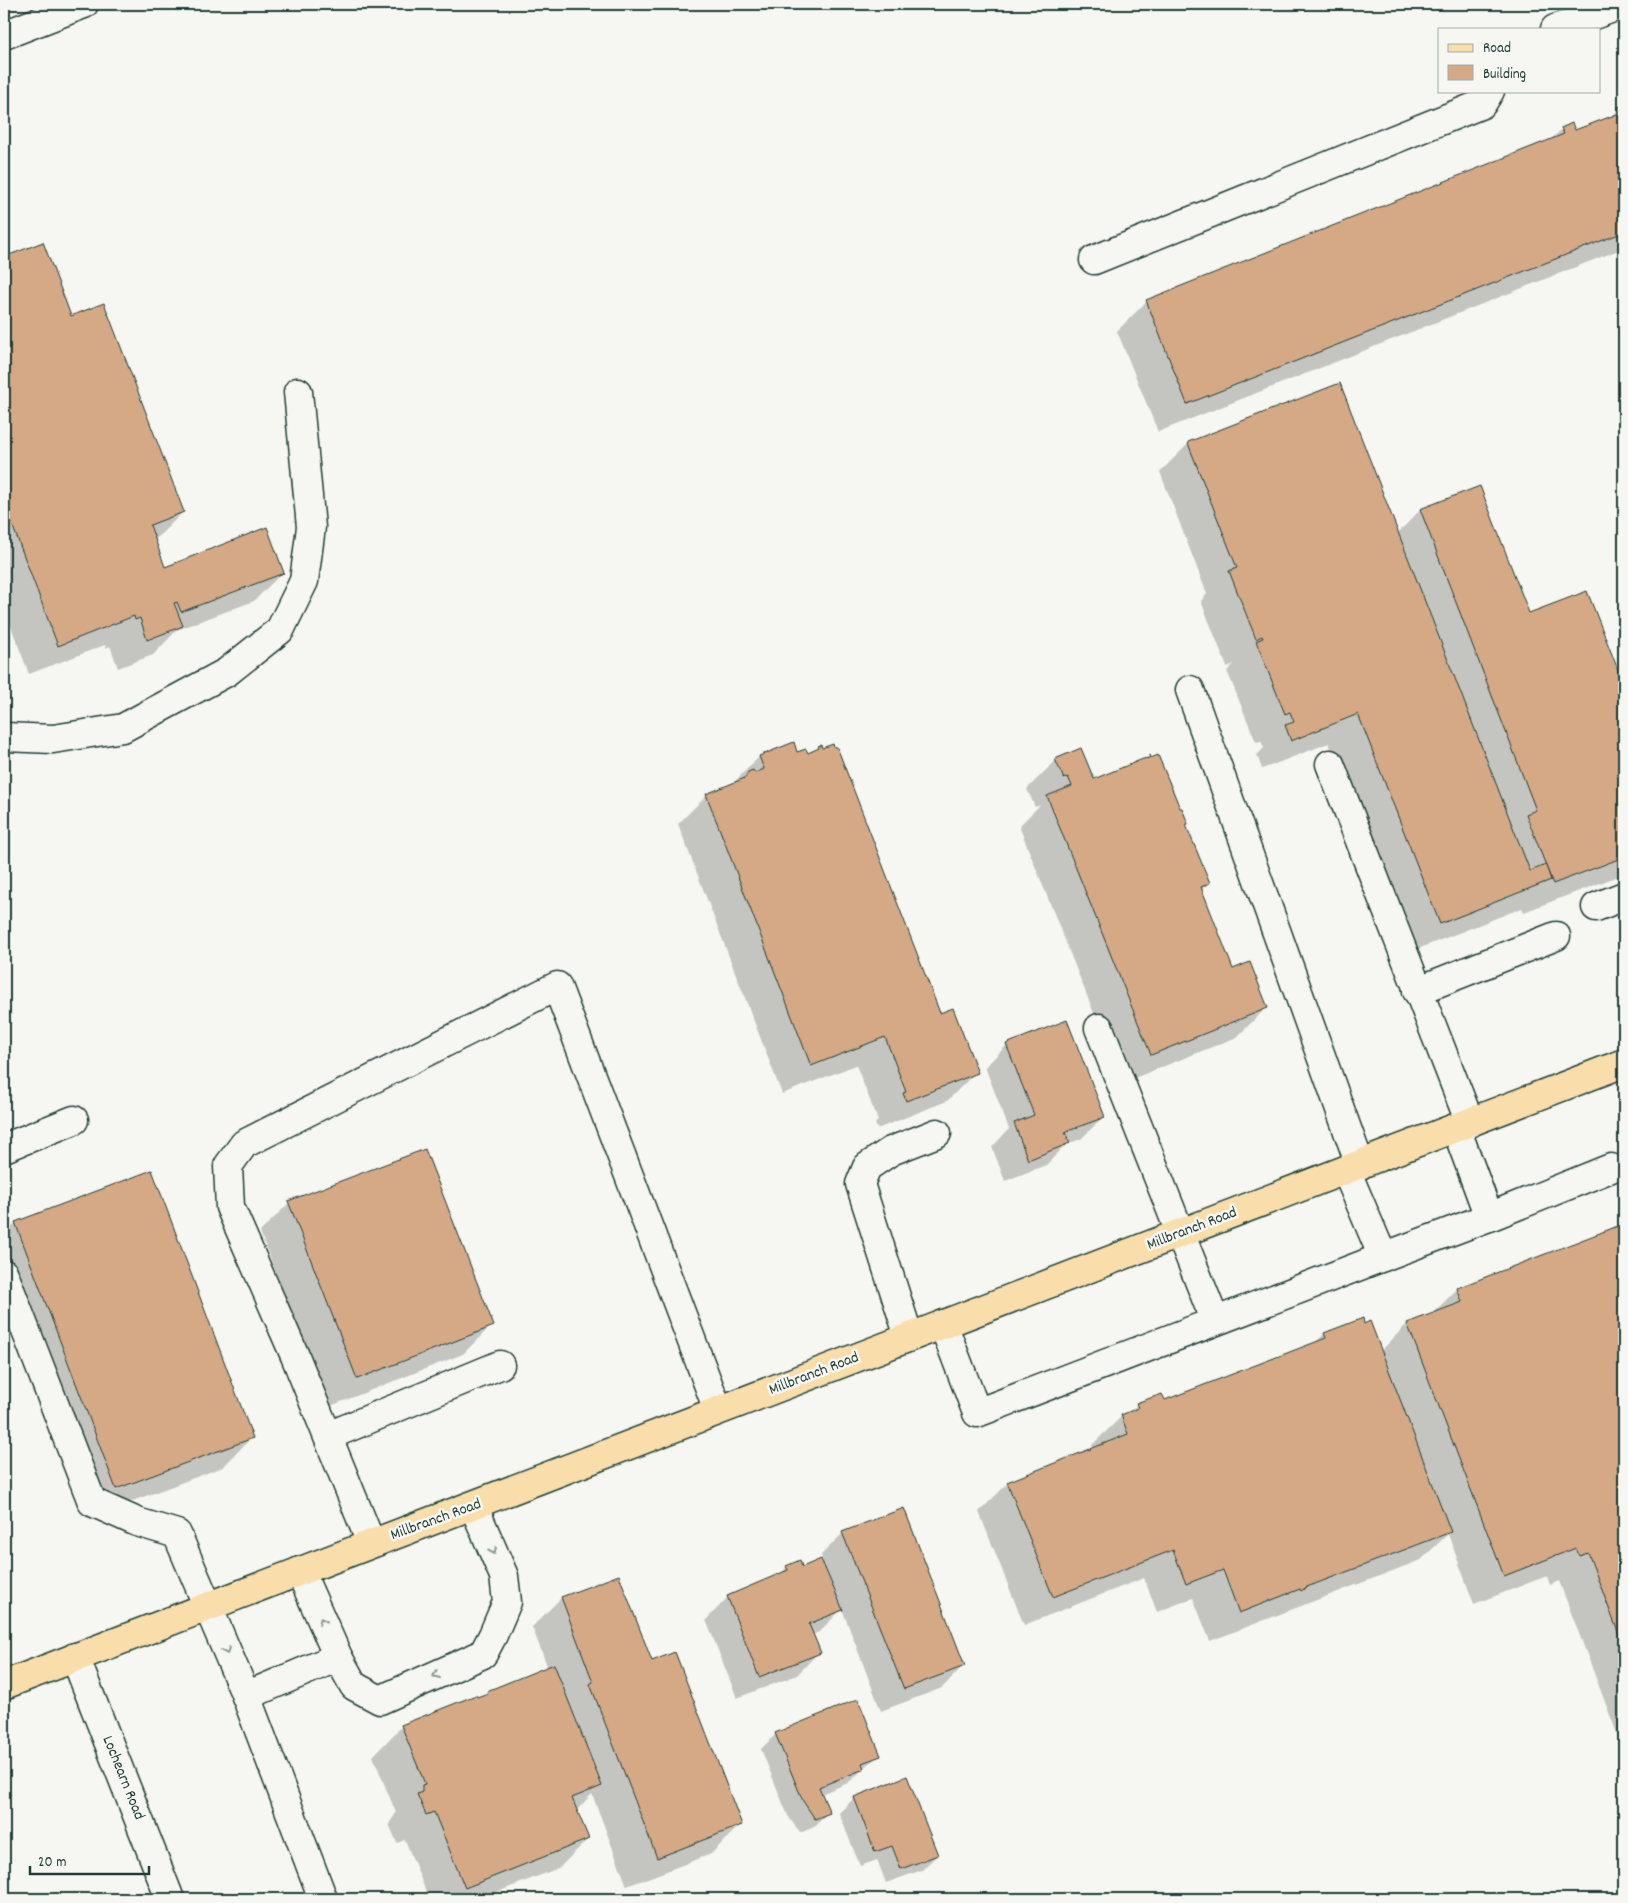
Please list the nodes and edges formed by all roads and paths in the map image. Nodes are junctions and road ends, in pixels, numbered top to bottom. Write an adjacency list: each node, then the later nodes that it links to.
1 (84, 4): 4 (street)
2 (1624, 4): 3 (street)
3 (1558, 28)
4 (4, 34)
5 (1489, 92): 6 (street)
6 (1094, 260)
7 (298, 392): 9 (street)
8 (1190, 690): 21 (street)
9 (4, 737)
10 (1330, 764): 14 (street)
11 (1624, 896): 12 (street)
12 (1596, 907)
13 (1556, 936): 14 (street)
14 (1417, 991): 18 (street)
15 (1099, 1028): 24 (street)
16 (1624, 1064): 18 (main road, Millbranch Road)
17 (74, 1120): 20 (street)
18 (1463, 1125): 21 (main road, Millbranch Road); 23 (street)
19 (937, 1133): 29 (street)
20 (4, 1148)
21 (1353, 1167): 24 (main road, Millbranch Road); 25 (street)
22 (1610, 1168): 23 (street)
23 (1489, 1217): 25 (street)
24 (1179, 1234): 27 (street); 28 (main road, Millbranch Road)
25 (1384, 1257): 27 (street)
26 (4, 1274): 36 (street)
27 (1215, 1321): 28 (street)
28 (943, 1324): 29 (main road, Millbranch Road)
29 (909, 1337): 31 (main road, Millbranch Road)
30 (500, 1365): 32 (street)
31 (718, 1410): 32 (street); 33 (main road, Millbranch Road)
32 (328, 1436): 34 (street)
33 (474, 1507): 34 (main road, Millbranch Road); 38 (street, one-way to 38)
34 (371, 1543): 35 (main road, Millbranch Road)
35 (300, 1571): 36 (main road, Millbranch Road); 38 (street, one-way to 35)
36 (206, 1606): 37 (main road, Millbranch Road); 40 (street, one-way to 40)
37 (75, 1657): 39 (main road, Millbranch Road); 41 (street, Lochearn Road)
38 (338, 1658): 40 (street)
39 (4, 1685)
40 (246, 1696): 42 (street)
41 (170, 1899)
42 (320, 1899)

